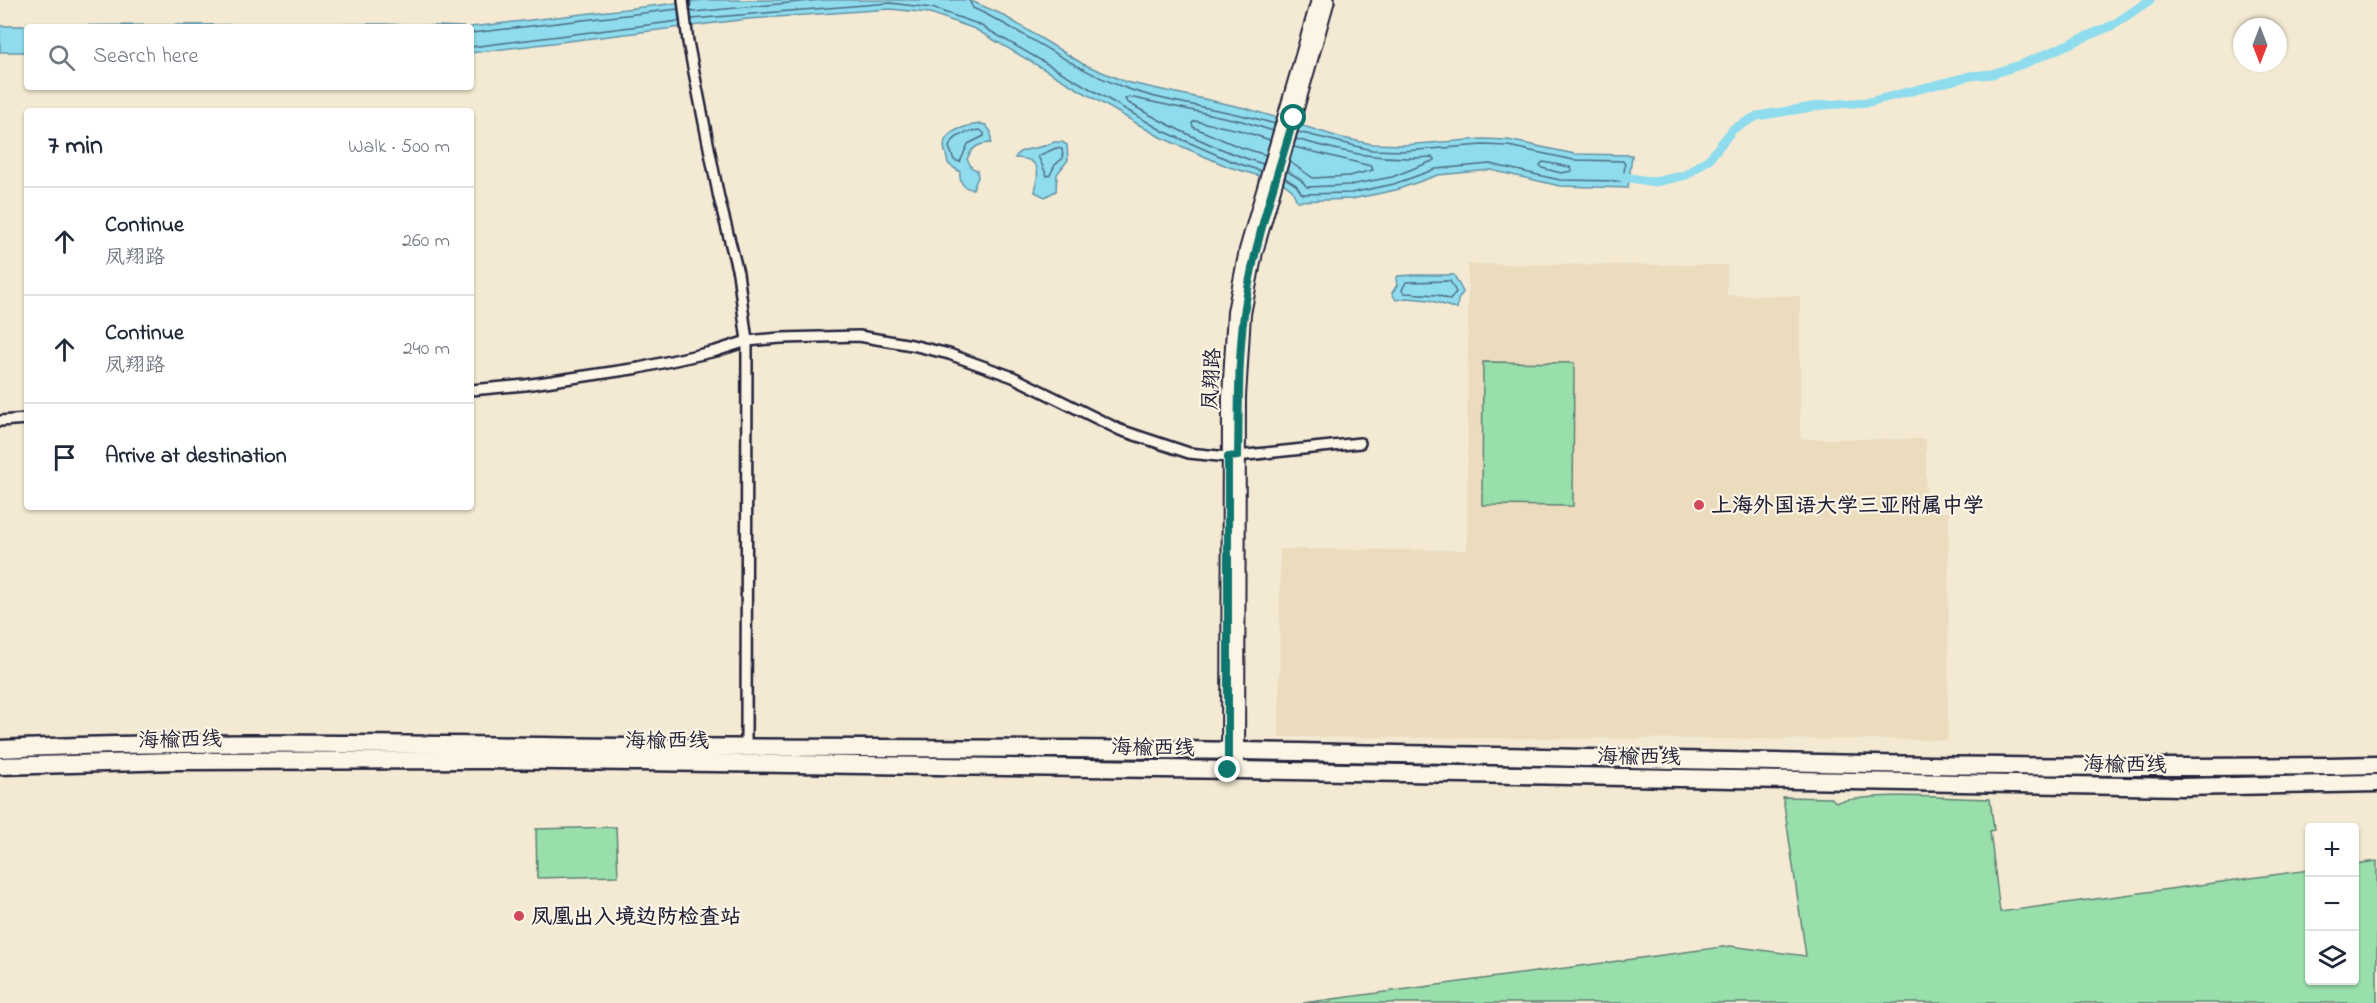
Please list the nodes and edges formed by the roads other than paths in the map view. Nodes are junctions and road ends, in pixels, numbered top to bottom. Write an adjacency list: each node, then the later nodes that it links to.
1 (683, 0): 5 (street)
2 (1318, 0): 4 (street, 凤翔路)
3 (1328, 0): 4 (street, 凤翔路)
4 (1289, 117): 10 (street, 凤翔路)
5 (747, 341): 6 (street); 10 (street); 11 (street)
6 (474, 390)
7 (24, 419): 8 (street)
8 (0, 421)
9 (1360, 443): 10 (street)
10 (1233, 457): 13 (street, 凤翔路)
11 (746, 747): 12 (highway, 海榆西线); 13 (highway, 海榆西线)
12 (0, 749)
13 (1234, 751): 14 (highway, 海榆西线); 16 (street, 凤翔路)
14 (2377, 765)
15 (0, 766): 16 (highway, 海榆西线)
16 (1233, 770): 17 (highway, 海榆西线)
17 (2377, 783)

